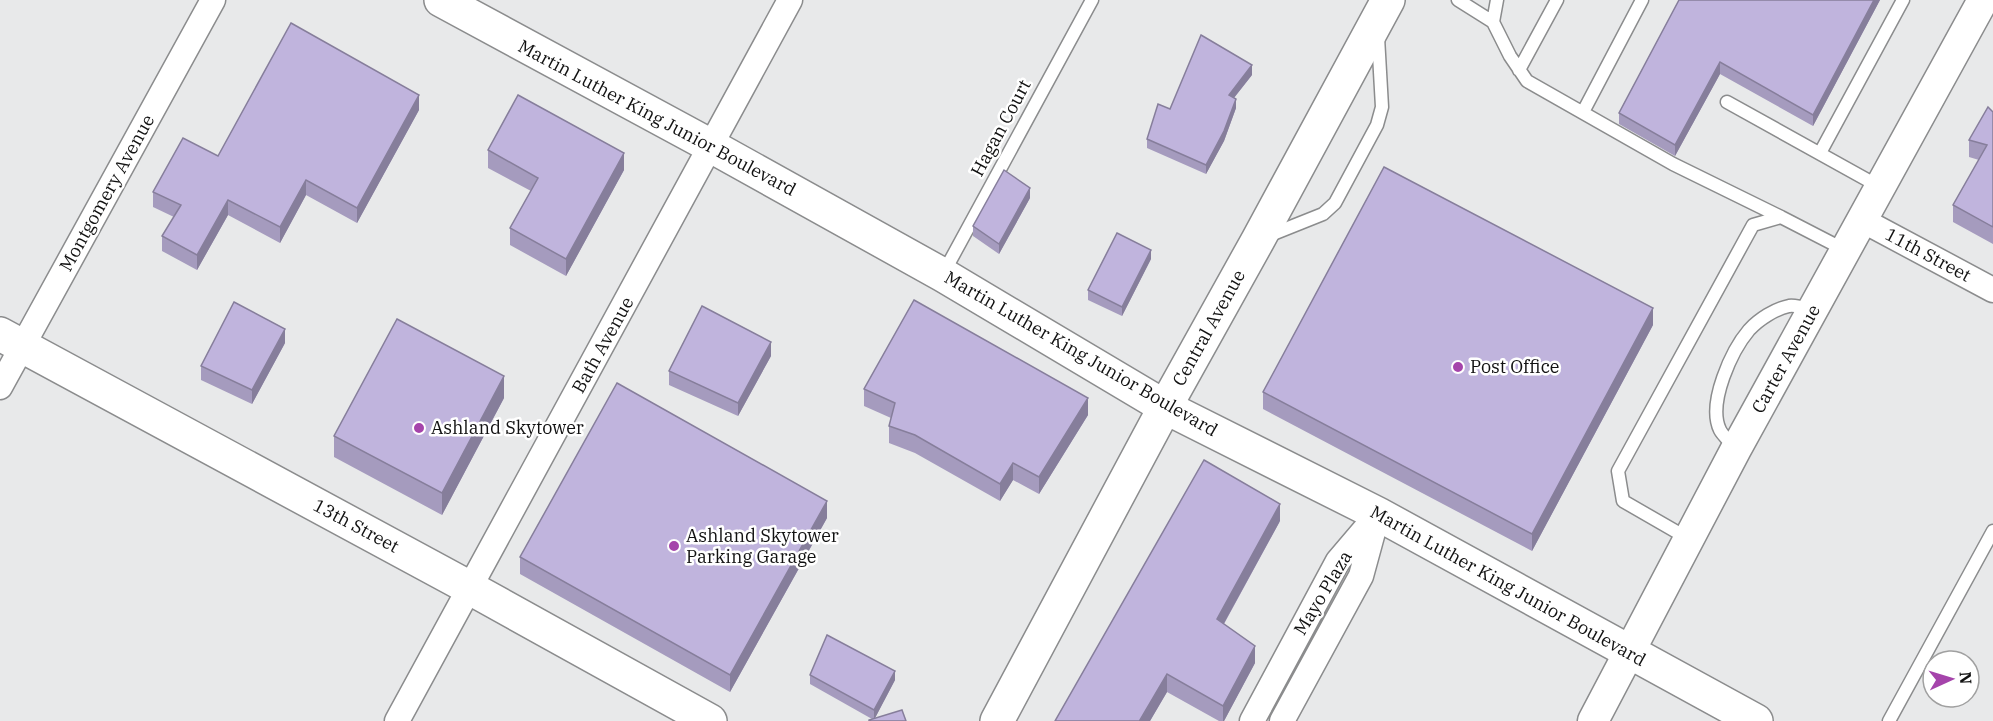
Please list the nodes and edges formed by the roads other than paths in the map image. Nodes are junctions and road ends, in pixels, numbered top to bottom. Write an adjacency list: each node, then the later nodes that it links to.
1 (213, 0): 26 (street, Montgomery Avenue)
2 (441, 0): 16 (main road, Martin Luther King Junior Boulevard)
3 (790, 0): 16 (street, Bath Avenue)
4 (1092, 0): 23 (lane, Hagan Court)
5 (1458, 0): 12 (lane)
6 (1497, 0): 12 (lane)
7 (1557, 0): 13 (lane)
8 (1642, 0): 15 (lane)
9 (1903, 0): 17 (lane)
10 (1983, 0): 18 (street, Carter Avenue)
11 (1383, 10): 21 (main road, Central Avenue); 21 (lane)
12 (1493, 22): 13 (lane)
13 (1519, 70): 15 (lane)
14 (1728, 102): 17 (lane)
15 (1582, 112): 19 (lane)
16 (711, 146): 23 (main road, Martin Luther King Junior Boulevard); 33 (street, Bath Avenue)
17 (1820, 153): 18 (lane)
18 (1880, 187): 20 (street, Carter Avenue)
19 (1781, 217): 22 (lane); 32 (lane)
20 (1862, 220): 22 (street, Carter Avenue); 24 (street, 11th Street)
21 (1258, 240): 28 (main road, Central Avenue)
22 (1846, 250): 25 (street, Carter Avenue)
23 (943, 275): 28 (main road, Martin Luther King Junior Boulevard)
24 (1993, 290)
25 (1813, 310): 29 (street, Carter Avenue); 29 (lane)
26 (11, 340): 27 (street, Montgomery Avenue); 33 (main road, 13th Street)
27 (0, 387)
28 (1165, 407): 30 (main road, Martin Luther King Junior Boulevard); 37 (main road, Central Avenue)
29 (1736, 449): 32 (street, Carter Avenue)
30 (1378, 514): 34 (main road, Martin Luther King Junior Boulevard); 38 (street, Mayo Plaza); 39 (street, Mayo Plaza)
31 (1993, 531): 42 (lane)
32 (1689, 539): 34 (street, Carter Avenue)
33 (470, 588): 35 (street, Bath Avenue); 36 (main road, 13th Street)
34 (1631, 652): 40 (street, Carter Avenue); 41 (main road, Martin Luther King Junior Boulevard)
35 (397, 721)
36 (710, 721)
37 (997, 721)
38 (1252, 721)
39 (1282, 721)
40 (1593, 721)
41 (1756, 721)
42 (1889, 721)

